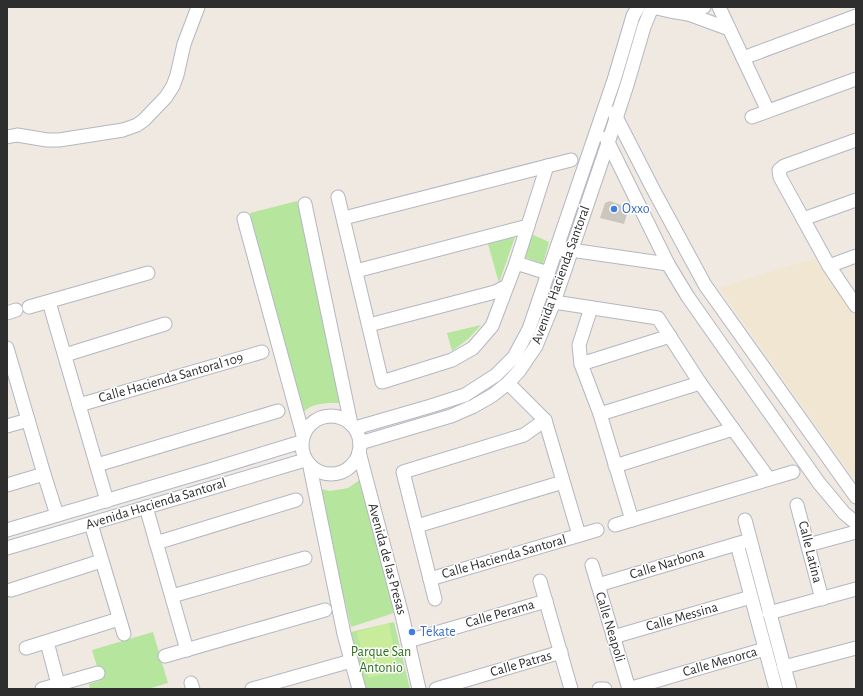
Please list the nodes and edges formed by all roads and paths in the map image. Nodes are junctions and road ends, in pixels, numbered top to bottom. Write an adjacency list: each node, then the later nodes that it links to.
1 (198, 7): 16 (street)
2 (638, 7): 11 (street, Avenida Hacienda Santoral)
3 (652, 7): 6 (street); 14 (street, Avenida Hacienda Santoral)
4 (704, 7): 6 (street)
5 (719, 7): 8 (street)
6 (688, 14): 8 (street)
7 (856, 16): 9 (street)
8 (730, 29): 9 (street)
9 (743, 58): 12 (street)
10 (856, 79): 12 (street)
11 (607, 100): 14 (street); 15 (street, Avenida Hacienda Santoral)
12 (768, 111): 13 (street)
13 (752, 117)
14 (616, 118): 18 (street, Avenida Hacienda Santoral); 73 (street)
15 (599, 124): 18 (street); 28 (street, Avenida Hacienda Santoral)
16 (7, 137)
17 (856, 140): 26 (street)
18 (608, 143): 29 (street, Avenida Hacienda Santoral); 32 (street)
19 (571, 160): 20 (street)
20 (547, 166): 24 (street); 27 (street)
21 (338, 197): 24 (street)
22 (856, 200): 26 (street)
23 (305, 204): 59 (street)
24 (344, 218): 34 (street)
25 (244, 219): 61 (street)
26 (803, 219): 33 (street)
27 (528, 226): 31 (street); 34 (street)
28 (557, 247): 29 (street); 36 (street, Avenida Hacienda Santoral)
29 (571, 250): 32 (street); 39 (street, Avenida Hacienda Santoral)
30 (856, 256): 33 (street)
31 (516, 262): 36 (street); 37 (street)
32 (668, 264): 81 (street)
33 (829, 266): 40 (street)
34 (356, 271): 44 (street)
35 (148, 273): 38 (street)
36 (548, 273): 59 (street, Avenida Hacienda Santoral)
37 (507, 286): 44 (street); 44 (street)
38 (49, 302): 41 (street); 48 (street, Calle Hacienda Santoral 109)
39 (554, 302): 42 (street); 51 (street, Avenida Hacienda Santoral)
40 (856, 306)
41 (30, 307)
42 (591, 308): 45 (street); 49 (street)
43 (165, 324): 48 (street)
44 (369, 325)
45 (670, 336): 49 (street); 52 (street)
46 (7, 348): 50 (street)
47 (262, 352): 53 (street, Calle Hacienda Santoral 109)
48 (65, 355): 53 (street, Calle Hacienda Santoral 109)
49 (581, 364): 55 (street)
50 (10, 369): 56 (street)
51 (508, 383): 57 (street, Calle Hacienda Santoral); 62 (street, Avenida Hacienda Santoral)
52 (700, 383): 55 (street); 60 (street)
53 (79, 405): 64 (street, Calle Hacienda Santoral 109)
54 (278, 411): 64 (street)
55 (600, 414): 65 (street)
56 (28, 420): 58 (street); 68 (street)
57 (545, 420): 70 (street, Calle Hacienda Santoral); 84 (street, Calle Hacienda Santoral)
58 (7, 426)
59 (353, 426): 61 (street); 62 (street)
60 (733, 429): 65 (street); 69 (street)
61 (302, 438): 63 (street); 66 (street, Avenida Hacienda Santoral)
62 (360, 447): 63 (street); 112 (street, Avenida de las Presas)
63 (308, 463): 72 (street, Avenida Hacienda Santoral); 120 (street)
64 (97, 465): 75 (street, Calle Hacienda Santoral 109)
65 (615, 466): 79 (street)
66 (204, 472): 72 (street); 75 (street, Avenida Hacienda Santoral)
67 (793, 472): 69 (street)
68 (44, 474): 71 (street); 78 (street)
69 (769, 479): 79 (street)
70 (563, 482): 84 (street); 88 (street, Calle Hacienda Santoral)
71 (7, 485)
72 (210, 488): 77 (street, Avenida Hacienda Santoral)
73 (856, 497)
74 (296, 500): 90 (street)
75 (107, 501): 78 (street, Avenida Hacienda Santoral)
76 (797, 505): 92 (street, Calle Latina)
77 (146, 507): 82 (street, Avenida Hacienda Santoral); 90 (street)
78 (57, 515): 85 (street, Avenida Hacienda Santoral)
79 (632, 520): 83 (street)
80 (745, 520): 89 (street)
81 (856, 523)
82 (91, 524): 93 (street, Avenida Hacienda Santoral); 95 (street)
83 (615, 525)
84 (417, 526): 97 (street, Calle Hacienda Santoral)
85 (7, 530)
86 (597, 530): 88 (street, Calle Hacienda Santoral)
87 (856, 532): 92 (street)
88 (579, 535): 97 (street, Calle Hacienda Santoral)
89 (750, 540): 91 (street, Calle Narbona); 108 (street)
90 (156, 543): 102 (street)
91 (737, 544): 99 (street, Calle Narbona); 103 (street)
92 (808, 545): 104 (street, Calle Latina)
93 (7, 548)
94 (305, 558): 102 (street)
95 (101, 561): 101 (street); 109 (street)
96 (592, 565): 99 (street, Calle Neapoli)
97 (430, 579): 105 (street, Calle Hacienda Santoral)
98 (540, 581): 106 (street)
99 (598, 585): 111 (street, Calle Neapoli)
100 (856, 589): 104 (street)
101 (11, 590)
102 (172, 596): 117 (street)
103 (751, 596): 111 (street, Calle Messina); 116 (street)
104 (822, 599): 108 (street)
105 (435, 600)
106 (546, 600): 112 (street, Calle Perama); 118 (street)
107 (325, 610): 117 (street)
108 (769, 613): 121 (street)
109 (119, 619): 110 (street); 113 (street)
110 (124, 634)
111 (613, 637): 133 (street, Calle Neapoli)
112 (408, 641): 128 (street, Avenida de las Presas)
113 (47, 642): 114 (street); 123 (street)
114 (26, 648)
115 (856, 648): 121 (street)
116 (765, 649): 124 (street, Calle Menorca); 134 (street)
117 (187, 650): 119 (street)
118 (561, 652): 129 (street, Calle Patras); 130 (street)
119 (165, 656)
120 (351, 661): 126 (street); 127 (street)
121 (784, 667): 135 (street)
122 (98, 673): 123 (street)
123 (58, 684): 125 (street)
124 (655, 685): 133 (street, Calle Menorca)
125 (42, 689)
126 (252, 689)
127 (358, 689)
128 (419, 689)
129 (436, 689)
130 (572, 689)
131 (599, 689): 132 (street)
132 (605, 689)
133 (628, 689)
134 (776, 689)
135 (790, 689)

